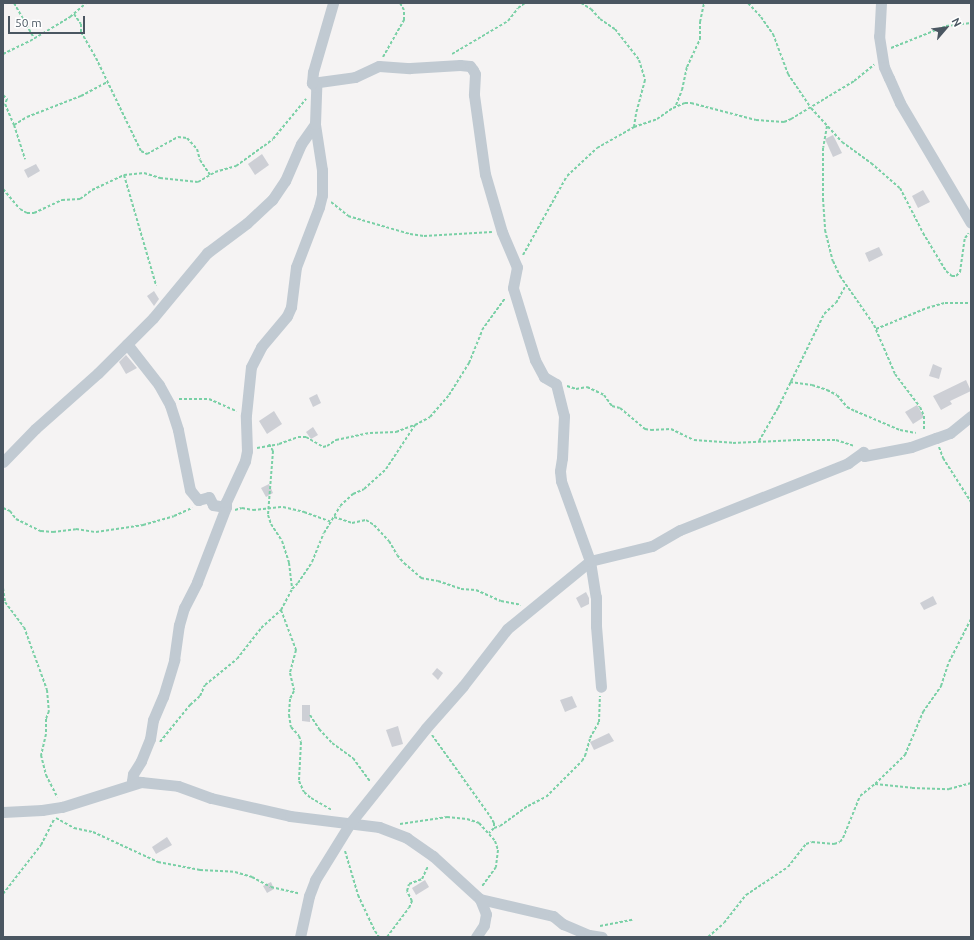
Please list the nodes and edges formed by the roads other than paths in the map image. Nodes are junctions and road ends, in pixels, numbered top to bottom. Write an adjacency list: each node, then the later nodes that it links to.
1 (333, 3): 3 (street)
2 (881, 3): 5 (street)
3 (314, 85): 4 (street); 10 (street)
4 (315, 124): 6 (street); 9 (street)
5 (971, 223)
6 (127, 344): 8 (street); 9 (street)
7 (971, 417): 10 (street)
8 (3, 462)
9 (226, 507): 12 (street)
10 (590, 561): 11 (street); 14 (street)
11 (601, 687)
12 (141, 782): 13 (street); 14 (street)
13 (3, 812)
14 (351, 823): 15 (street); 16 (street)
15 (480, 899): 17 (street); 18 (street)
16 (300, 937)
17 (476, 937)
18 (602, 937)

